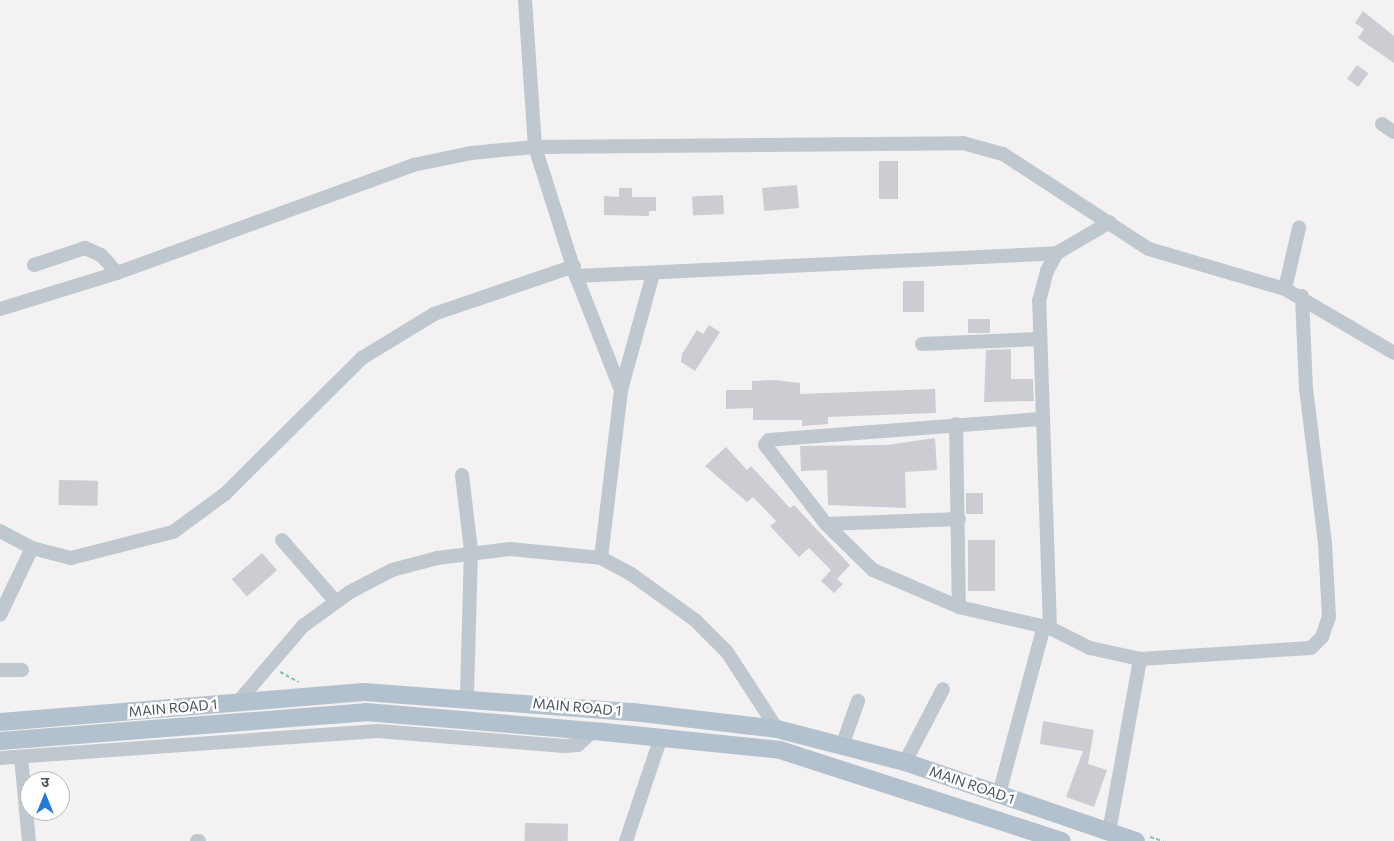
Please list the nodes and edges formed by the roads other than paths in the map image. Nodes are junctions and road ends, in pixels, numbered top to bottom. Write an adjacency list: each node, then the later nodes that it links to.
1 (525, 0): 4 (street)
2 (1382, 124): 3 (street)
3 (1394, 132)
4 (535, 147): 5 (street); 9 (street); 10 (street)
5 (1110, 222): 7 (street); 12 (street)
6 (1299, 228): 12 (street)
7 (1057, 253): 11 (street); 15 (street)
8 (34, 265): 10 (street)
9 (575, 271): 11 (street); 18 (street); 26 (street)
10 (117, 273): 14 (street)
11 (653, 274): 18 (street)
12 (1286, 289): 13 (street)
13 (1302, 296): 17 (street); 33 (street)
14 (0, 309)
15 (1039, 339): 16 (street); 19 (street)
16 (922, 344)
17 (1394, 353)
18 (621, 390): 28 (street)
19 (1040, 419): 20 (street); 32 (street)
20 (956, 424): 22 (street); 23 (street)
21 (462, 475): 27 (street)
22 (959, 519): 23 (street); 30 (street)
23 (826, 524): 30 (street)
24 (0, 531): 26 (street)
25 (282, 540): 29 (street)
26 (32, 548): 31 (street)
27 (471, 550): 28 (street); 29 (street); 37 (street)
28 (601, 558): 41 (street)
29 (336, 602): 39 (street)
30 (959, 607): 32 (street)
31 (0, 615)
32 (1047, 627): 33 (street); 49 (street)
33 (1140, 658): 50 (street)
34 (0, 670): 35 (street)
35 (22, 670)
36 (943, 689): 48 (street)
37 (467, 697): 39 (main road, MAIN ROAD 1); 41 (main road, MAIN ROAD 1)
38 (858, 701): 45 (street)
39 (238, 702): 40 (main road, MAIN ROAD 1)
40 (0, 722)
41 (777, 729): 45 (main road, MAIN ROAD 1)
42 (594, 731): 43 (main road, MAIN ROAD 1); 44 (main road, MAIN ROAD 1); 46 (street)
43 (661, 737): 52 (street); 53 (main road, MAIN ROAD 1)
44 (0, 741)
45 (842, 746): 48 (main road, MAIN ROAD 1)
46 (21, 757): 47 (street); 51 (street)
47 (0, 758)
48 (905, 762): 49 (main road, MAIN ROAD 1)
49 (999, 794): 50 (main road, MAIN ROAD 1)
50 (1109, 832): 54 (main road, MAIN ROAD 1)
51 (29, 841)
52 (626, 841)
53 (1062, 841)
54 (1136, 841)

